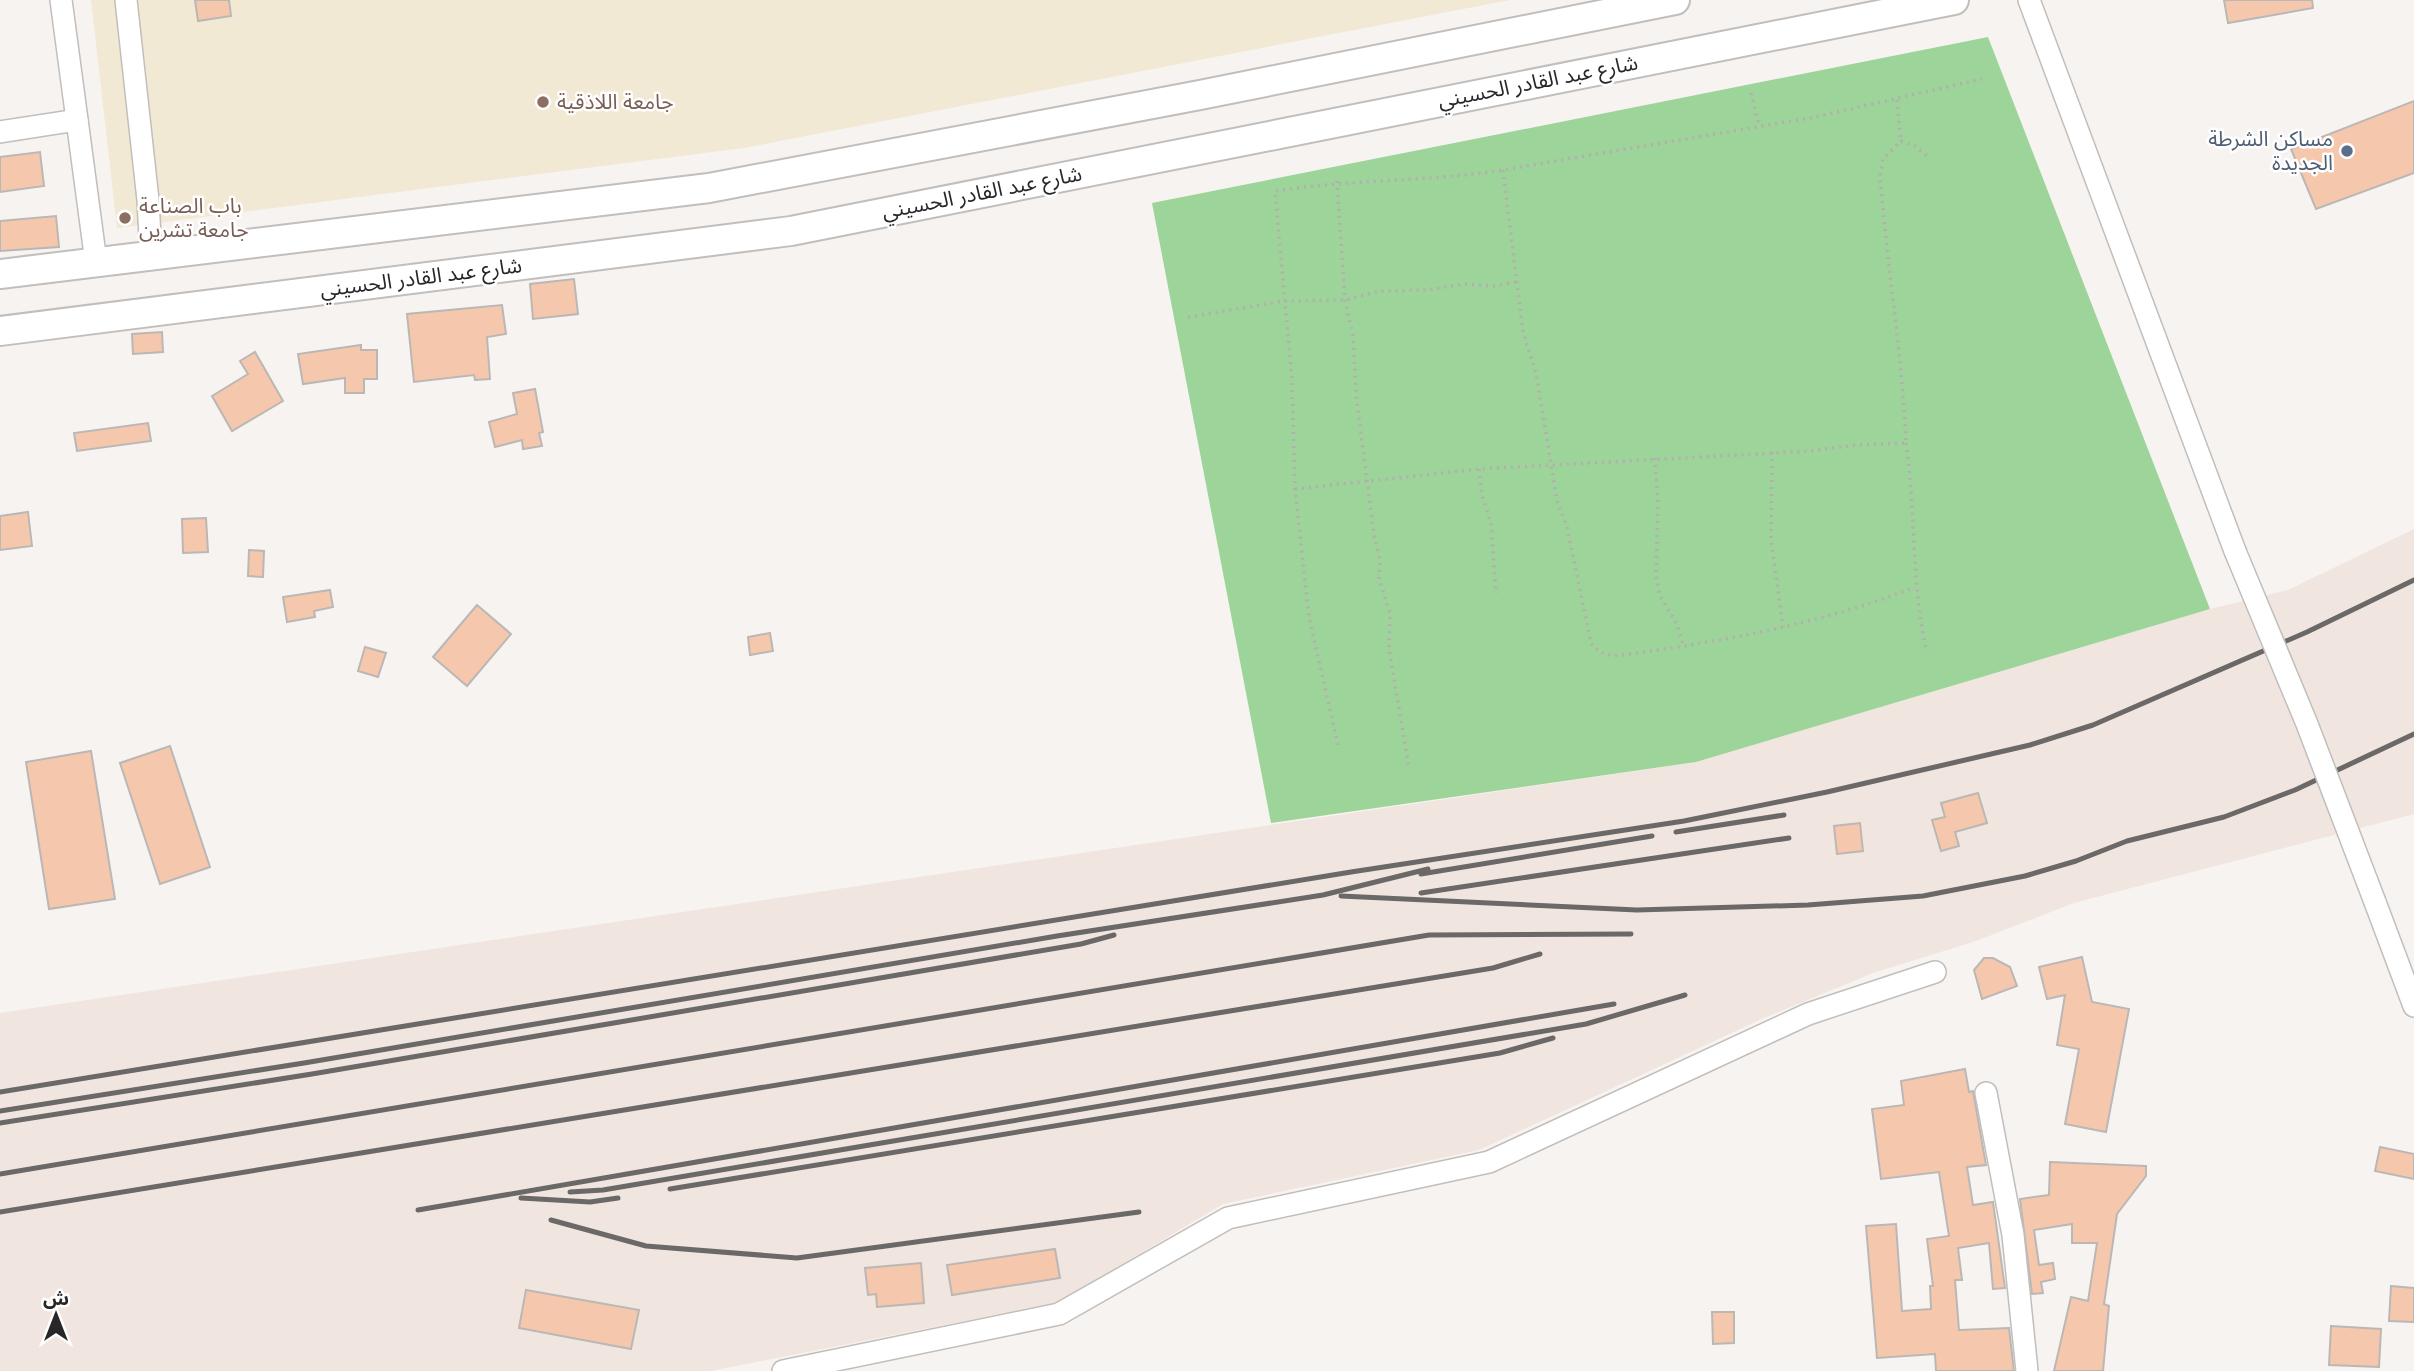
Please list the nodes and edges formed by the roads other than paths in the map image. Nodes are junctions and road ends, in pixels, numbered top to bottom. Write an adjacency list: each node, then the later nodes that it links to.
1 (61, 0): 6 (street)
2 (126, 0): 8 (street)
3 (1675, 0): 8 (main road)
4 (1954, 0): 11 (main road, شارع عبد القادر الحسيني)
5 (2029, 0): 13 (street, bridge)
6 (77, 120): 7 (street); 9 (street)
7 (0, 132)
8 (151, 256): 9 (main road)
9 (96, 262): 10 (main road)
10 (0, 274)
11 (0, 331)
12 (1935, 972): 15 (street)
13 (2414, 1006)
14 (1986, 1093): 16 (street)
15 (783, 1371)
16 (2027, 1371)

